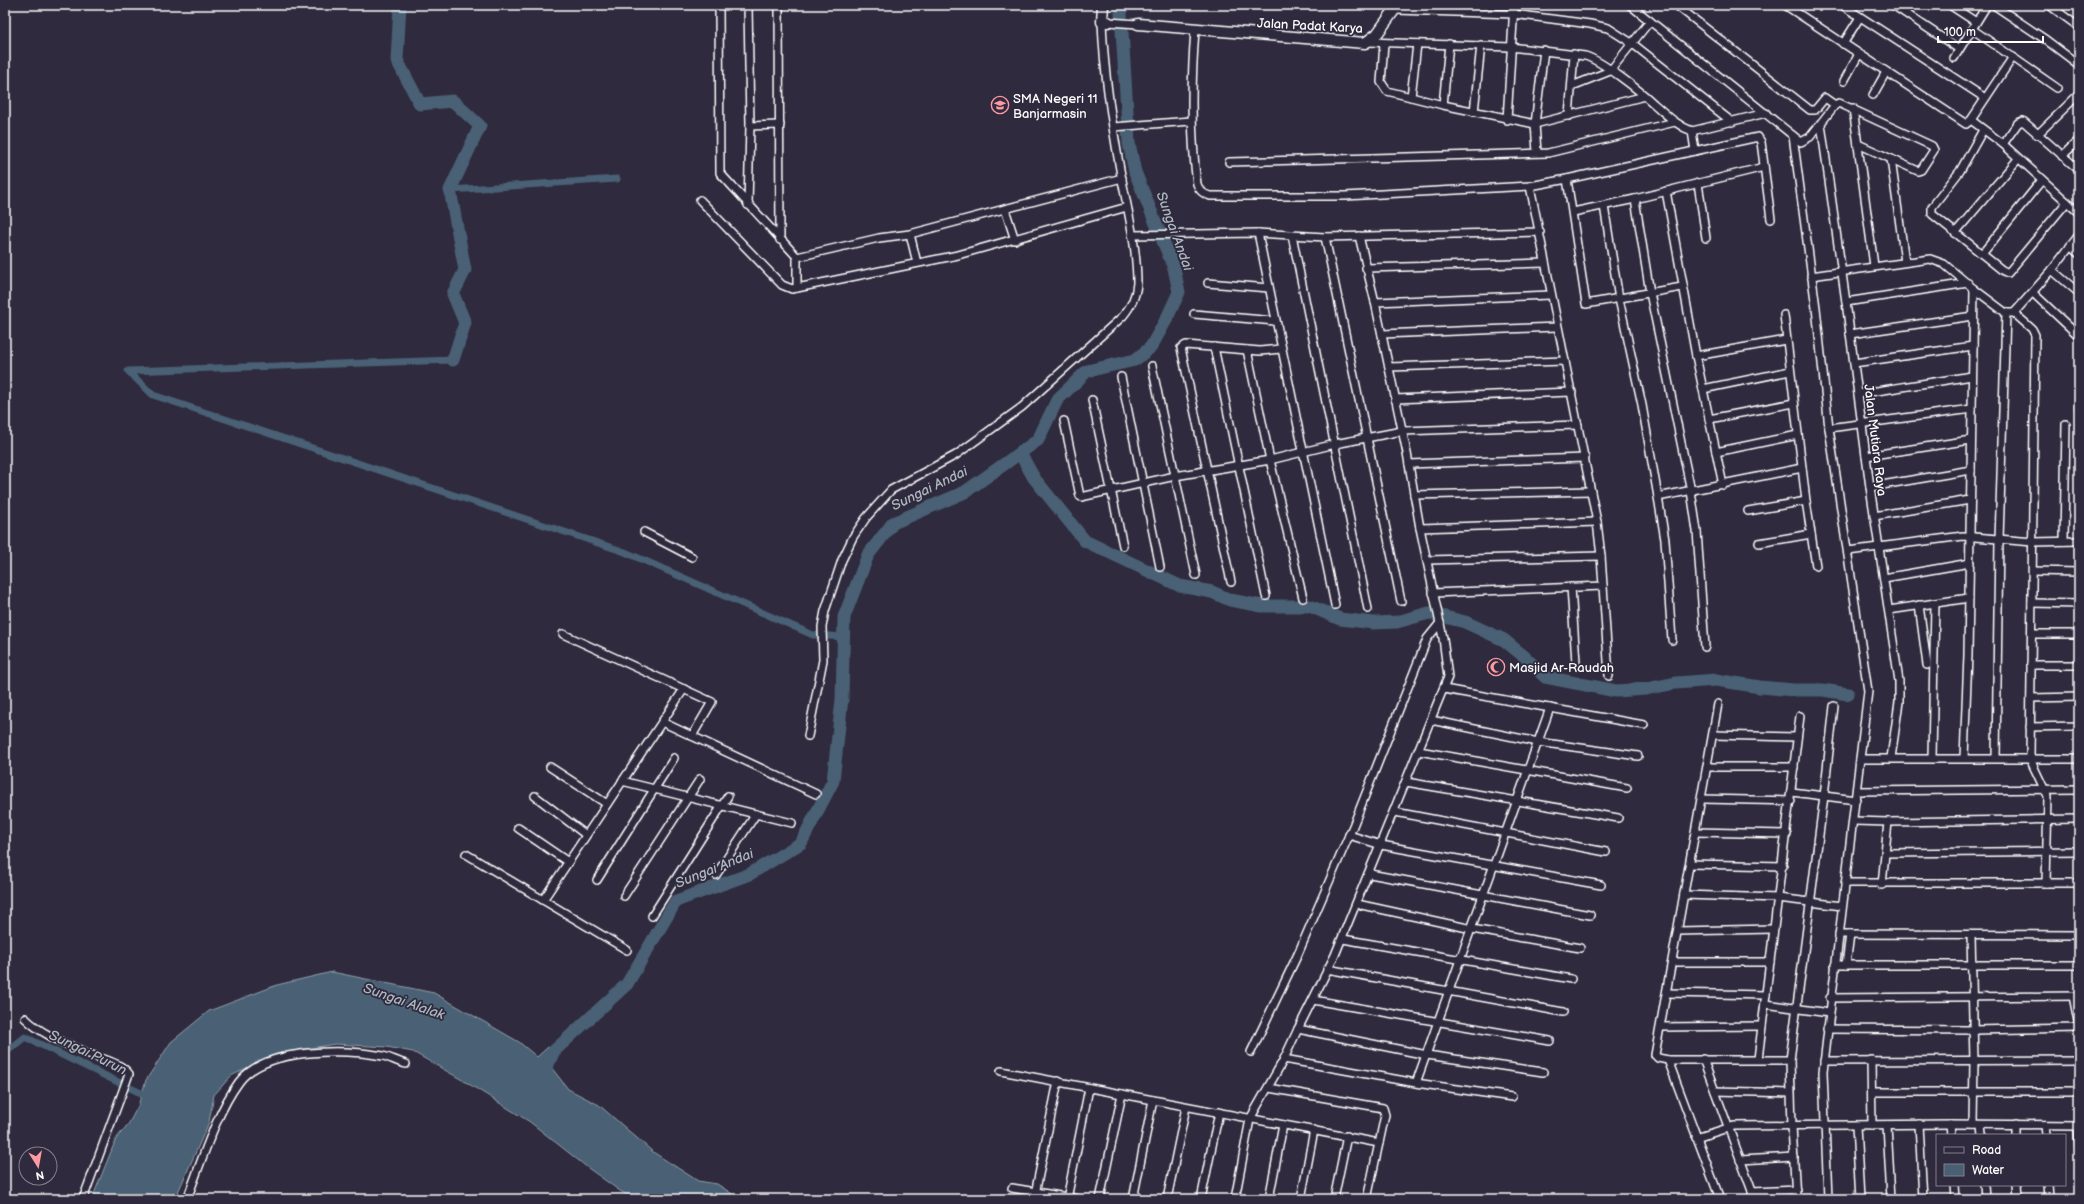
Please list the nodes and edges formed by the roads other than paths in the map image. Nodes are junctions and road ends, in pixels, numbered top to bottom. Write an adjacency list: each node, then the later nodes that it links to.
1 (719, 5): 90 (street)
2 (748, 5): 64 (street)
3 (779, 5): 63 (street)
4 (1103, 5): 19 (street)
5 (1514, 5): 16 (street)
6 (1630, 5): 18 (street)
7 (1676, 5): 51 (street)
8 (1784, 5): 30 (street)
9 (1842, 5): 17 (street)
10 (1893, 5): 33 (street)
11 (1950, 5): 20 (street)
12 (1987, 5): 20 (street)
13 (1994, 5): 39 (street)
14 (2049, 5): 22 (street)
15 (1397, 8): 16 (street); 25 (street, Jalan Padat Karya)
16 (1513, 14): 29 (street); 32 (street)
17 (1860, 17): 30 (street); 49 (street)
18 (1650, 21): 29 (street); 54 (street)
19 (1105, 22): 21 (street, Jalan Padat Karya); 65 (street)
20 (1976, 22): 23 (street)
21 (1138, 24): 24 (street, Jalan Padat Karya)
22 (2079, 28)
23 (1972, 29): 33 (street); 37 (street)
24 (1196, 30): 25 (street, Jalan Padat Karya); 58 (street)
25 (1368, 42): 26 (street)
26 (1384, 44): 27 (street); 48 (street)
27 (1417, 44): 28 (street); 48 (street)
28 (1449, 44): 31 (street); 50 (street)
29 (1633, 44): 40 (street); 60 (street)
30 (1843, 44): 36 (street)
31 (1481, 45): 32 (street); 53 (street)
32 (1511, 47): 34 (street); 56 (street)
33 (1959, 49): 38 (street)
34 (1544, 50): 35 (street); 61 (street)
35 (1574, 54): 40 (street); 43 (street)
36 (1859, 54): 41 (street); 42 (street)
37 (2013, 57): 44 (street); 49 (street)
38 (1954, 58)
39 (2079, 65)
40 (1610, 71): 43 (street); 47 (street)
41 (1886, 72): 46 (street); 57 (street)
42 (1844, 81)
43 (1572, 86): 55 (street)
44 (2057, 88)
45 (2079, 94): 68 (street)
46 (1873, 95)
47 (1645, 96): 55 (street); 59 (street)
48 (1411, 97): 50 (street)
49 (1985, 98): 57 (street)
50 (1443, 105): 53 (street)
51 (1835, 105): 52 (street); 62 (street)
52 (1853, 108): 71 (street); 77 (street)
53 (1474, 112): 56 (street)
54 (1766, 112): 60 (street); 69 (street)
55 (1569, 116): 61 (street)
56 (1507, 120): 61 (street)
57 (1971, 120): 66 (street)
58 (1191, 121): 65 (street); 85 (street)
59 (1675, 122): 67 (street); 74 (street)
60 (1732, 122): 67 (street)
61 (1535, 124): 74 (street)
62 (1821, 124): 69 (street); 119 (street, Jalan Mutiara Raya)
63 (780, 125): 64 (street); 107 (street)
64 (750, 126): 90 (street)
65 (1113, 127): 81 (street)
66 (1982, 130): 72 (street); 99 (street)
67 (1692, 131): 73 (street)
68 (2037, 135): 72 (street); 75 (street)
69 (1793, 136): 120 (street)
70 (2079, 140): 75 (street)
71 (1858, 144): 77 (street); 116 (street)
72 (2003, 144): 76 (street)
73 (1695, 151): 79 (street); 82 (street)
74 (1537, 152): 78 (street)
75 (2062, 156): 80 (street)
76 (2018, 159): 83 (street); 99 (street)
77 (1891, 160): 113 (street)
78 (1229, 162)
79 (1764, 167): 84 (street); 96 (street)
80 (2079, 170)
81 (1122, 178): 91 (street); 93 (street)
82 (1567, 180): 85 (street); 94 (street)
83 (2042, 180): 89 (street); 110 (street)
84 (1698, 183): 86 (street); 106 (street)
85 (1530, 186): 97 (street)
86 (1666, 191): 87 (street); 123 (street)
87 (1635, 199): 92 (street); 128 (street)
88 (700, 200): 124 (street)
89 (2067, 202): 95 (street); 110 (street)
90 (748, 205): 107 (street)
91 (1127, 206): 101 (street); 108 (street)
92 (1604, 206): 94 (street); 131 (street)
93 (1005, 209): 100 (street); 108 (street)
94 (1573, 212): 131 (street)
95 (2079, 212)
96 (1770, 219)
97 (1540, 232): 105 (street); 115 (street)
98 (1258, 233): 101 (street); 102 (street); 125 (street)
99 (1956, 233): 110 (street)
100 (910, 234): 112 (street); 114 (street)
101 (1132, 235): 264 (street)
102 (1292, 235): 104 (street); 176 (street)
103 (2079, 235): 109 (street)
104 (1325, 236): 105 (street); 174 (street)
105 (1359, 236): 117 (street)
106 (1706, 238)
107 (780, 240): 112 (street)
108 (1015, 240): 114 (street)
109 (2070, 246): 111 (street); 118 (street)
110 (1982, 254)
111 (2079, 254)
112 (797, 256): 124 (street)
113 (1905, 262): 116 (street); 122 (street)
114 (917, 263): 124 (street)
115 (1545, 263): 117 (street); 130 (street)
116 (1874, 266): 119 (street)
117 (1366, 268): 132 (street)
118 (2052, 270): 127 (street); 129 (street)
119 (1842, 271): 120 (street); 133 (street, Jalan Mutiara Raya)
120 (1811, 276): 171 (street)
121 (1208, 283): 125 (street)
122 (1968, 283): 126 (street); 133 (street)
123 (1682, 287): 128 (street); 149 (street)
124 (797, 288)
125 (1269, 288): 139 (street)
126 (1974, 289): 134 (street); 138 (street)
127 (2033, 292): 135 (street); 143 (street)
128 (1650, 293): 131 (street); 192 (street)
129 (2079, 293)
130 (1551, 295): 132 (street); 140 (street)
131 (1619, 299): 195 (street)
132 (1375, 302): 141 (street)
133 (1846, 302): 142 (street, Jalan Mutiara Raya)
134 (2006, 313): 135 (street); 205 (street)
135 (2014, 313): 207 (street)
136 (1194, 314): 139 (street)
137 (1784, 315): 144 (street)
138 (1973, 316): 142 (street); 145 (street)
139 (1275, 322): 147 (street)
140 (1557, 327): 141 (street); 150 (street)
141 (1382, 334): 153 (street)
142 (1850, 334): 151 (street, Jalan Mutiara Raya)
143 (2079, 336)
144 (1786, 340): 149 (street); 154 (street)
145 (1973, 346): 151 (street); 155 (street)
146 (1214, 347): 148 (street); 183 (street); 185 (street)
147 (1280, 349): 148 (street); 177 (street)
148 (1247, 350): 181 (street)
149 (1696, 356): 158 (street)
150 (1565, 361): 153 (street); 159 (street)
151 (1854, 363): 160 (street, Jalan Mutiara Raya)
152 (1152, 366): 187 (street)
153 (1389, 366): 161 (street)
154 (1790, 371): 158 (street); 163 (street)
155 (1972, 376): 160 (street); 165 (street)
156 (1121, 377): 188 (street)
157 (2079, 388): 164 (street)
158 (1703, 389): 166 (street)
159 (1572, 392): 161 (street); 170 (street)
160 (1858, 394): 168 (street, Jalan Mutiara Raya)
161 (1395, 399): 172 (street)
162 (1092, 400): 191 (street)
163 (1794, 403): 166 (street); 173 (street)
164 (2079, 408)
165 (1972, 409): 168 (street); 175 (street)
166 (1709, 419): 178 (street)
167 (1064, 421): 191 (street)
168 (1862, 424): 171 (street); 179 (street, Jalan Mutiara Raya)
169 (2066, 424): 208 (street)
170 (1578, 425): 172 (street); 180 (street)
171 (1829, 428): 212 (street)
172 (1402, 431): 174 (street); 182 (street)
173 (1798, 435): 178 (street); 184 (street)
174 (1367, 437): 176 (street); 230 (street)
175 (1971, 440): 179 (street); 186 (street)
176 (1335, 444): 177 (street); 236 (street)
177 (1302, 452): 181 (street); 234 (street)
178 (1716, 452): 189 (street)
179 (1866, 456): 190 (street, Jalan Mutiara Raya)
180 (1584, 458): 182 (street); 193 (street)
181 (1270, 460): 183 (street); 228 (street)
182 (1409, 464): 194 (street)
183 (1238, 466): 185 (street); 226 (street)
184 (1802, 468): 189 (street); 197 (street)
185 (1207, 470): 187 (street); 223 (street)
186 (1971, 470): 190 (street); 196 (street)
187 (1175, 476): 188 (street); 221 (street)
188 (1144, 482): 191 (street); 218 (street)
189 (1723, 485): 192 (street)
190 (1870, 487): 199 (street, Jalan Mutiara Raya)
191 (1111, 490): 210 (street)
192 (1691, 490): 195 (street); 243 (street)
193 (1591, 491): 194 (street); 200 (street)
194 (1414, 495): 201 (street)
195 (1658, 497): 242 (street)
196 (1970, 500): 199 (street); 204 (street)
197 (1806, 501): 198 (street); 203 (street)
198 (1748, 511)
199 (1874, 516): 211 (street, Jalan Mutiara Raya)
200 (1597, 522): 201 (street); 213 (street)
201 (1420, 528): 215 (street)
202 (644, 532): 214 (street)
203 (1811, 534): 209 (street); 217 (street)
204 (1969, 536): 205 (street); 211 (street); 216 (street)
205 (1999, 540): 207 (street); 273 (street)
206 (2079, 541): 208 (street)
207 (2033, 542): 208 (street); 219 (street)
208 (2064, 542)
209 (1759, 543)
210 (1123, 546)
211 (1878, 546): 212 (street); 222 (street, Jalan Mutiara Raya)
212 (1848, 551): 274 (street)
213 (1601, 556): 215 (street); 224 (street)
214 (692, 557)
215 (1427, 560): 227 (street)
216 (1970, 563): 222 (street); 229 (street)
217 (1816, 566)
218 (1160, 567)
219 (2033, 571): 220 (street); 232 (street)
220 (2079, 572)
221 (1196, 575)
222 (1884, 578): 237 (street, Jalan Mutiara Raya)
223 (1231, 582)
224 (1603, 586): 225 (street); 248 (street)
225 (1571, 587): 227 (street); 244 (street)
226 (1266, 596)
227 (1434, 596): 238 (street)
228 (1303, 598)
229 (1969, 598): 231 (street); 272 (street)
230 (1401, 601)
231 (1935, 603): 235 (street); 271 (street)
232 (2032, 603): 233 (street); 240 (street)
233 (2079, 604)
234 (1335, 605)
235 (1919, 606): 237 (street); 245 (street)
236 (1368, 609)
237 (1889, 610): 270 (street, Jalan Mutiara Raya)
238 (1439, 620): 250 (street); 311 (street)
239 (563, 634): 249 (street)
240 (2032, 634): 241 (street); 246 (street)
241 (2079, 634)
242 (1672, 640)
243 (1705, 647)
244 (1576, 662)
245 (1927, 665)
246 (2031, 665): 247 (street); 252 (street)
247 (2079, 665)
248 (1609, 676)
249 (684, 689): 258 (street); 263 (street)
250 (1444, 689): 255 (street); 257 (street)
251 (2079, 697): 252 (street)
252 (2031, 698): 261 (street)
253 (1718, 704): 262 (street)
254 (1834, 706): 292 (street)
255 (1550, 708): 259 (street); 266 (street)
256 (1800, 716): 265 (street)
257 (1431, 720): 266 (street); 267 (street)
258 (662, 722): 263 (street); 282 (street)
259 (1644, 725)
260 (2079, 726): 261 (street)
261 (2030, 727): 275 (street)
262 (1713, 735): 265 (street); 277 (street)
263 (692, 736): 289 (street)
264 (808, 736)
265 (1797, 737): 278 (street)
266 (1538, 742): 268 (street); 280 (street)
267 (1419, 751): 280 (street); 283 (street)
268 (1638, 756)
269 (674, 758): 324 (street)
270 (1891, 758): 271 (street); 274 (street)
271 (1932, 758): 272 (street)
272 (1964, 758): 273 (street)
273 (1996, 758): 275 (street)
274 (1860, 759): 287 (street)
275 (2030, 759): 276 (street); 286 (street)
276 (2079, 759)
277 (1708, 767): 278 (street); 293 (street)
278 (1794, 767): 288 (street)
279 (550, 768): 297 (street)
280 (1528, 770): 284 (street); 295 (street)
281 (700, 779): 332 (street)
282 (622, 781): 297 (street); 299 (street)
283 (1406, 782): 295 (street); 298 (street)
284 (1627, 788)
285 (2079, 788): 286 (street)
286 (2046, 789): 287 (street); 301 (street)
287 (1857, 791): 294 (street)
288 (1792, 792): 292 (street); 296 (street)
289 (816, 794)
290 (536, 796): 310 (street)
291 (728, 796): 339 (street)
292 (1824, 796): 294 (street); 335 (street)
293 (1702, 799): 296 (street); 308 (street)
294 (1856, 800): 303 (street)
295 (1517, 801): 300 (street); 307 (street)
296 (1791, 801): 309 (street)
297 (607, 804): 310 (street)
298 (1395, 812): 307 (street); 312 (street)
299 (756, 814): 305 (street); 323 (street)
300 (1618, 818)
301 (2048, 819): 302 (street); 304 (street); 315 (street)
302 (2079, 819)
303 (1854, 821): 304 (street); 325 (street)
304 (1888, 822): 316 (street)
305 (792, 823)
306 (518, 828): 318 (street)
307 (1506, 832): 314 (street); 320 (street)
308 (1696, 832): 309 (street); 319 (street)
309 (1787, 834): 321 (street)
310 (586, 835): 318 (street)
311 (1349, 835): 312 (street); 379 (street)
312 (1381, 845): 320 (street); 322 (street)
313 (2079, 851): 315 (street)
314 (1606, 852)
315 (2047, 852): 316 (street); 326 (street)
316 (1886, 853): 329 (street)
317 (466, 854): 334 (street)
318 (568, 862): 334 (street)
319 (1690, 864): 321 (street); 331 (street)
320 (1494, 866): 328 (street); 330 (street)
321 (1783, 866): 333 (street)
322 (1370, 874): 330 (street); 336 (street)
323 (716, 875)
324 (597, 880)
325 (1845, 883): 329 (street); 337 (street)
326 (2046, 883): 327 (street); 329 (street)
327 (2079, 883)
328 (1601, 885)
329 (1882, 885)
330 (1484, 895): 338 (street); 340 (street)
331 (1684, 895): 333 (street); 342 (street)
332 (624, 896)
333 (1778, 898): 335 (street); 341 (street)
334 (543, 900): 349 (street)
335 (1810, 903): 337 (street); 367 (street)
336 (1357, 904): 340 (street); 347 (street)
337 (1842, 906): 343 (street)
338 (1590, 915)
339 (652, 916)
340 (1472, 929): 348 (street); 350 (street)
341 (1774, 929): 342 (street); 352 (street)
342 (1678, 931): 351 (street)
343 (1839, 934): 344 (street); 354 (street)
344 (1850, 934): 345 (street); 355 (street)
345 (1971, 935): 346 (street); 356 (street)
346 (2079, 935)
347 (1343, 939): 350 (street); 357 (street)
348 (1580, 948)
349 (627, 950)
350 (1460, 959): 358 (street); 359 (street)
351 (1673, 962): 352 (street); 360 (street)
352 (1770, 962): 361 (street)
353 (2079, 964): 356 (street)
354 (1835, 965): 355 (street); 364 (street)
355 (1846, 965): 356 (street)
356 (1972, 965): 363 (street)
357 (1327, 970): 359 (street); 365 (street)
358 (1571, 979)
359 (1450, 992): 368 (street); 371 (street)
360 (1667, 993): 361 (street); 373 (street)
361 (1766, 995): 366 (street)
362 (2076, 996): 363 (street); 374 (street)
363 (1972, 997): 364 (street); 377 (street)
364 (1830, 998): 369 (street)
365 (1313, 1000): 371 (street); 375 (street)
366 (1765, 1004): 367 (street); 372 (street)
367 (1798, 1009): 369 (street); 385 (street)
368 (1563, 1012)
369 (1829, 1013): 376 (street)
370 (25, 1018): 442 (street)
371 (1438, 1022): 378 (street); 380 (street)
372 (1762, 1026): 373 (street); 382 (street)
373 (1661, 1027): 384 (street)
374 (2079, 1027): 377 (street)
375 (1298, 1029): 380 (street); 383 (street)
376 (1828, 1029): 377 (street); 388 (street)
377 (1973, 1030): 389 (street)
378 (1550, 1041)
379 (1250, 1052)
380 (1427, 1055): 392 (street); 394 (street)
381 (1703, 1059): 382 (street); 384 (street); 397 (street)
382 (1758, 1059): 385 (street)
383 (1284, 1060): 394 (street); 396 (street)
384 (1668, 1060): 428 (street)
385 (1790, 1060): 401 (street)
386 (1871, 1060): 388 (street); 389 (street); 398 (street)
387 (2079, 1060): 389 (street)
388 (1824, 1061): 419 (street)
389 (1974, 1061): 399 (street)
390 (406, 1064): 443 (street)
391 (1000, 1071): 393 (street)
392 (1544, 1072)
393 (1058, 1081): 395 (street); 439 (street)
394 (1416, 1083): 403 (street)
395 (1089, 1088): 402 (street); 441 (street)
396 (1269, 1088): 407 (street); 429 (street)
397 (1715, 1091): 401 (street); 421 (street)
398 (1872, 1092): 399 (street); 413 (street)
399 (1974, 1092): 400 (street); 410 (street)
400 (2079, 1092)
401 (1790, 1093): 418 (street)
402 (1122, 1094): 404 (street); 445 (street)
403 (1512, 1097)
404 (1153, 1100): 405 (street); 446 (street)
405 (1186, 1107): 406 (street); 447 (street)
406 (1219, 1112): 407 (street); 448 (street)
407 (1250, 1119): 412 (street); 449 (street)
408 (1919, 1124): 409 (street); 414 (street); 459 (street)
409 (1950, 1124): 410 (street); 423 (street)
410 (1974, 1124): 415 (street)
411 (2015, 1124): 415 (street); 416 (street); 425 (street)
412 (1283, 1125): 422 (street); 450 (street)
413 (1872, 1125): 414 (street); 420 (street)
414 (1887, 1125): 458 (street)
415 (1982, 1125): 424 (street)
416 (2045, 1125): 417 (street); 426 (street)
417 (2079, 1125): 430 (street)
418 (1792, 1126): 419 (street); 421 (street); 431 (street)
419 (1824, 1126): 420 (street); 456 (street)
420 (1856, 1126): 457 (street)
421 (1727, 1128): 428 (street); 432 (street)
422 (1314, 1130): 427 (street); 451 (street)
423 (1951, 1134)
424 (1982, 1134)
425 (2015, 1134)
426 (2046, 1134)
427 (1347, 1136): 429 (street); 452 (street)
428 (1696, 1138): 454 (street)
429 (1378, 1143): 453 (street)
430 (2079, 1144)
431 (1794, 1157): 432 (street); 438 (street)
432 (1740, 1160): 440 (street)
433 (1954, 1186): 460 (street)
434 (1985, 1186): 461 (street)
435 (2017, 1186): 462 (street)
436 (2048, 1186): 463 (street)
437 (1012, 1188): 439 (street)
438 (1796, 1190): 440 (street); 455 (street)
439 (1034, 1195): 441 (street)
440 (1753, 1196)
441 (1067, 1198): 444 (street)
442 (83, 1199)
443 (187, 1199)
444 (1078, 1199)
445 (1100, 1199)
446 (1133, 1199)
447 (1167, 1199)
448 (1201, 1199)
449 (1235, 1199)
450 (1269, 1199)
451 (1301, 1199)
452 (1334, 1199)
453 (1367, 1199)
454 (1720, 1199)
455 (1796, 1199)
456 (1828, 1199)
457 (1860, 1199)
458 (1891, 1199)
459 (1923, 1199)
460 (1955, 1199)
461 (1986, 1199)
462 (2018, 1199)
463 (2049, 1199)

